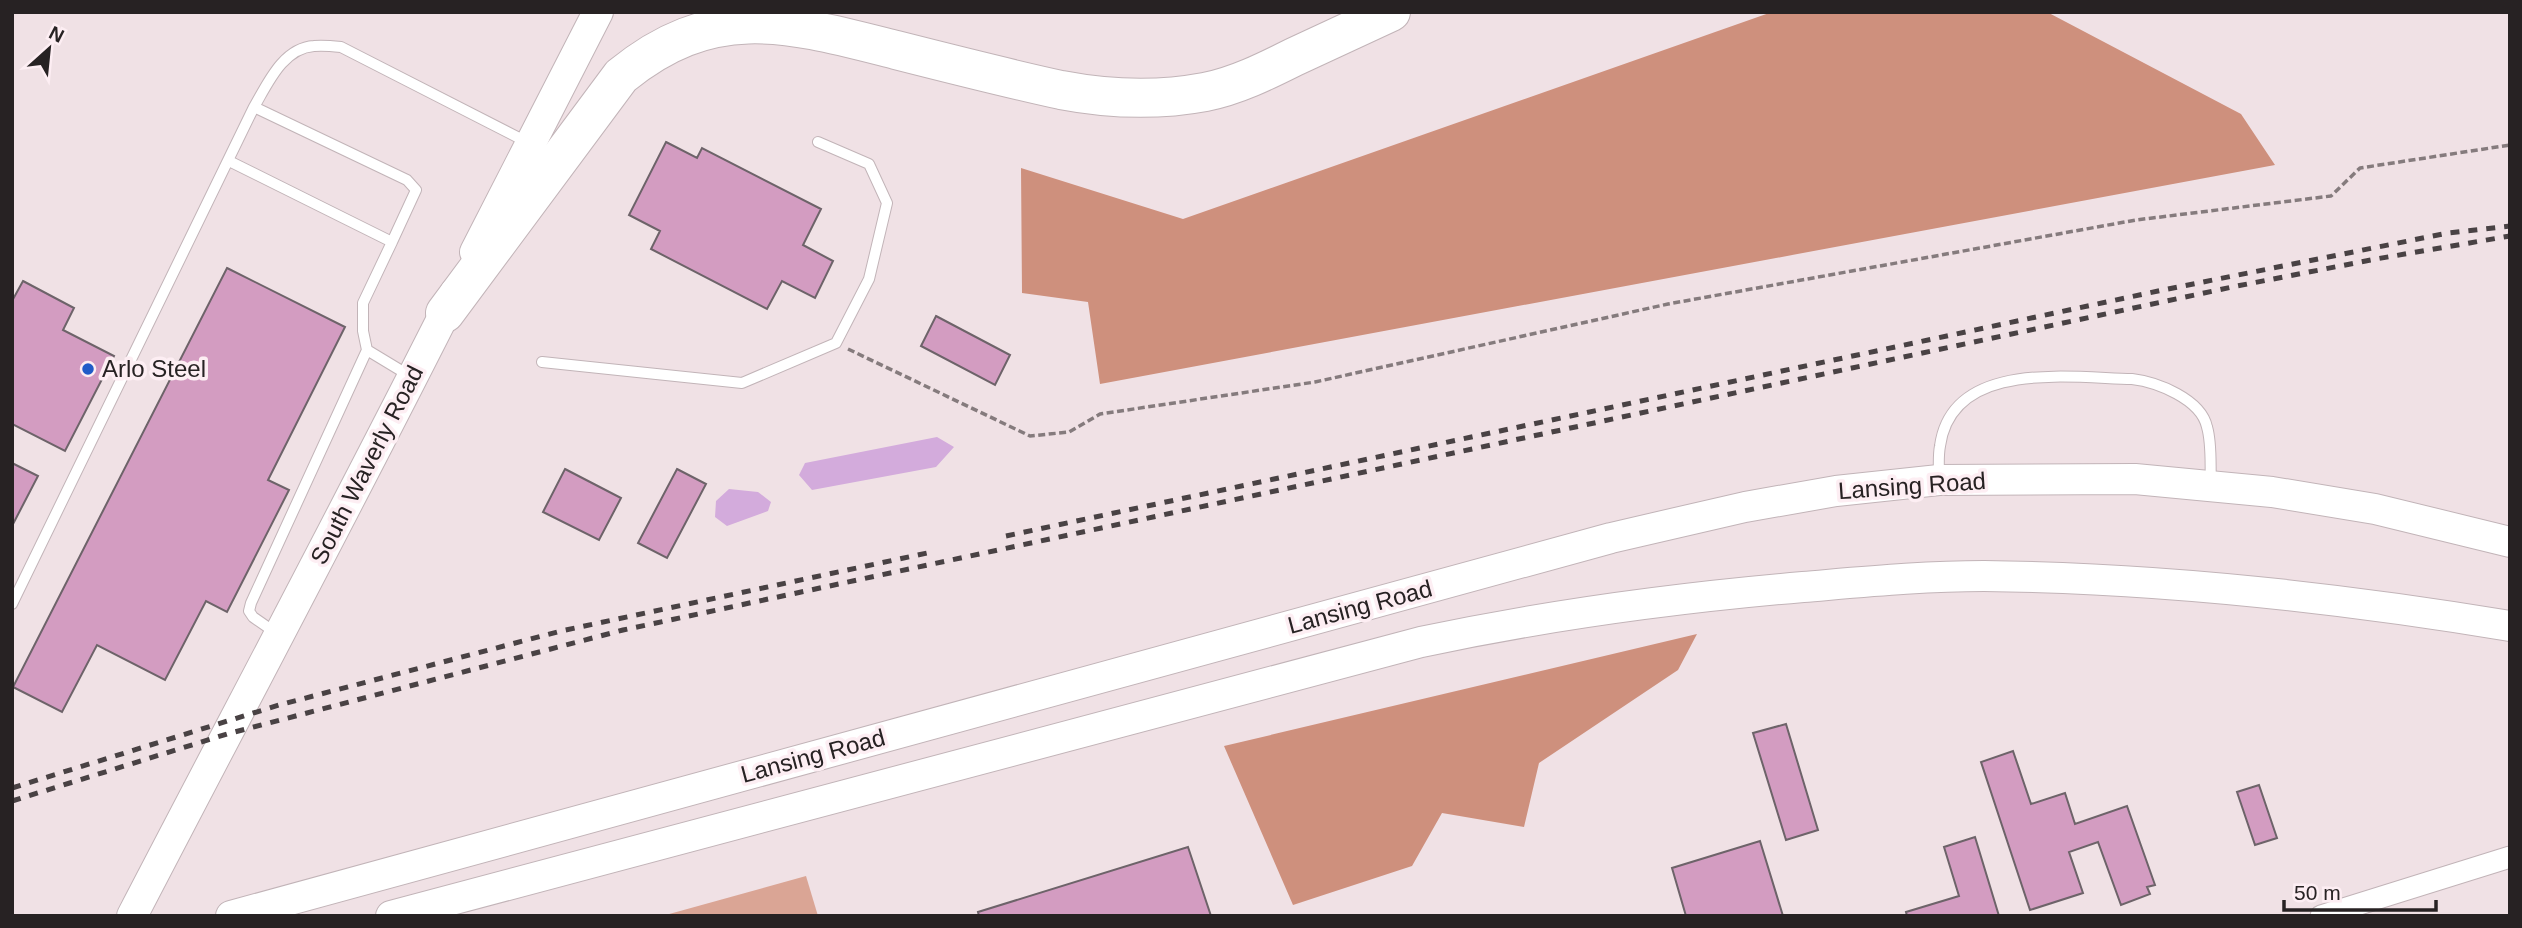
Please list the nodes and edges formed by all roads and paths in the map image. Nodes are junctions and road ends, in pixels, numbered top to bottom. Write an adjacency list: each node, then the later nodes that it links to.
1 (598, 12): 5 (main road, South Waverly Road)
2 (1391, 12): 9 (highway)
3 (254, 107): 5 (lane); 7 (lane); 8 (lane)
4 (818, 142): 10 (lane)
5 (530, 144): 9 (main road, South Waverly Road)
6 (2510, 145): 10 (path)
7 (229, 161): 8 (lane); 17 (lane)
8 (392, 242): 11 (lane)
9 (445, 313): 13 (main road, South Waverly Road)
10 (836, 343): 12 (lane)
11 (367, 350): 13 (lane); 19 (lane)
12 (542, 362)
13 (413, 377): 19 (main road, South Waverly Road)
14 (1939, 480): 15 (main road, Lansing Road); 15 (lane); 22 (main road, Lansing Road)
15 (2211, 485): 16 (main road, Lansing Road)
16 (2510, 542)
17 (12, 604)
18 (2510, 626): 23 (main road, Lansing Road)
19 (280, 636): 21 (main road, South Waverly Road)
20 (2510, 857): 24 (street)
21 (132, 916)
22 (231, 916)
23 (391, 916)
24 (2321, 916)

